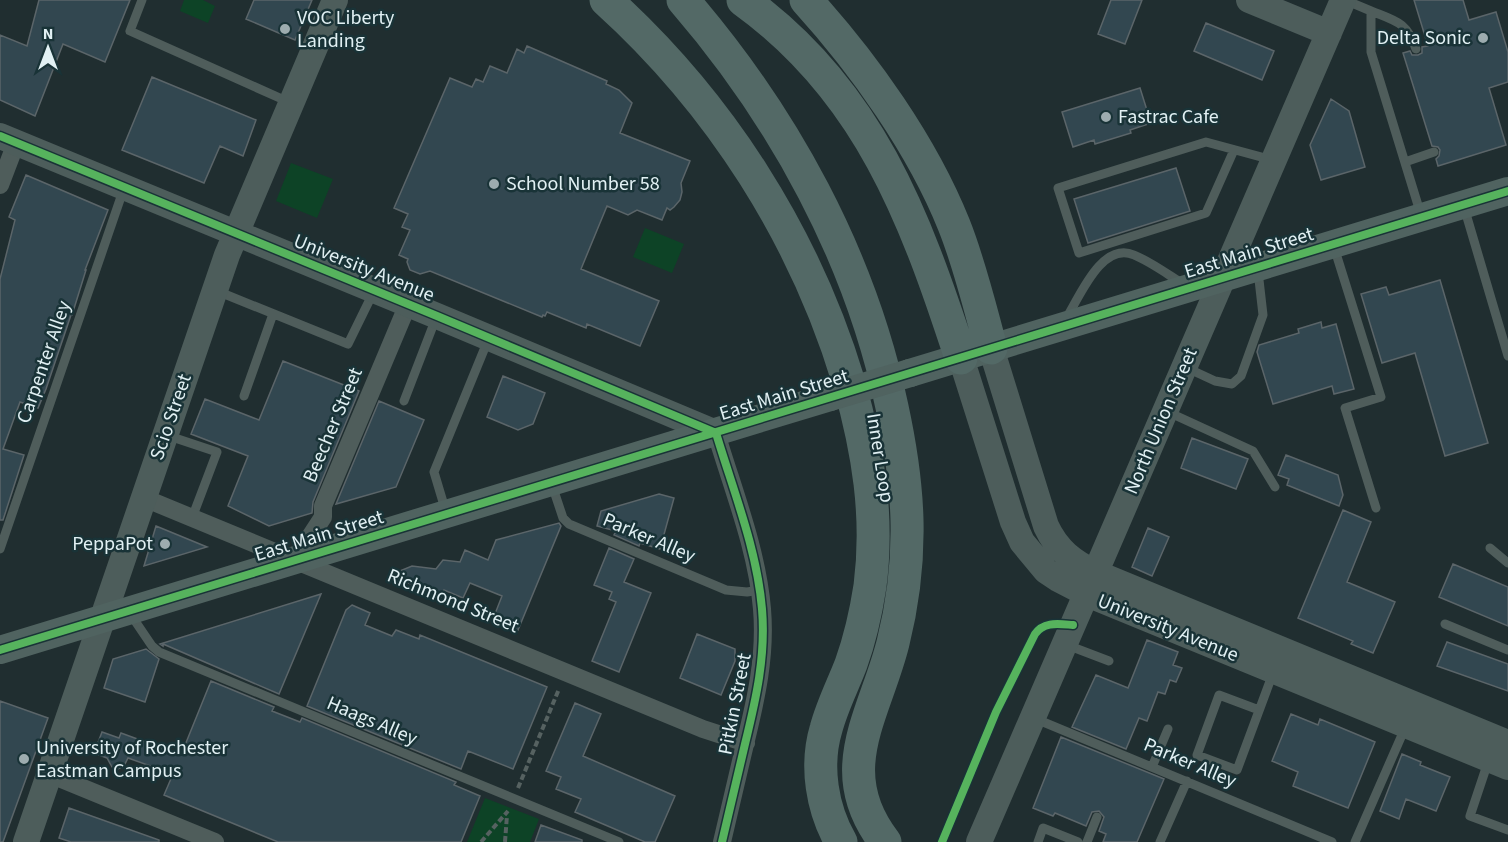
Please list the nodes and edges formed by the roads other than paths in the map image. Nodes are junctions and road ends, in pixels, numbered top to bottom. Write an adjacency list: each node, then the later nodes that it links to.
1 (142, 0): 12 (lane)
2 (335, 0): 12 (street, Scio Street)
3 (606, 0): 79 (highway, Inner Loop)
4 (683, 0): 80 (highway, Inner Loop)
5 (743, 0): 37 (highway)
6 (806, 0): 37 (highway)
7 (1249, 0): 10 (street)
8 (1344, 0): 9 (lane); 10 (street, North Union Street)
9 (1371, 11): 11 (lane); 17 (lane)
10 (1329, 33): 16 (street, North Union Street)
11 (1416, 49)
12 (291, 103): 23 (street, Scio Street)
13 (8, 140): 18 (street); 19 (street, University Avenue)
14 (1234, 150): 16 (lane); 24 (lane); 24 (lane)
15 (1434, 153): 17 (lane)
16 (1274, 161): 28 (street, North Union Street)
17 (1405, 162): 22 (lane)
18 (0, 185)
19 (124, 187): 23 (street, University Avenue); 52 (lane, Carpenter Alley)
20 (1508, 191): 21 (main road, East Main Street)
21 (1463, 205): 22 (main road, East Main Street); 38 (lane)
22 (1422, 218): 25 (main road, East Main Street)
23 (235, 233): 30 (street, Scio Street); 31 (street, University Avenue)
24 (1111, 243): 26 (lane)
25 (1334, 244): 27 (main road, East Main Street); 48 (lane)
26 (1115, 254): 29 (lane); 35 (lane)
27 (1258, 267): 28 (main road, East Main Street); 39 (lane)
28 (1224, 278): 29 (main road, East Main Street); 39 (street, North Union Street)
29 (1190, 288): 35 (main road, East Main Street)
30 (214, 290): 33 (lane); 44 (street, Scio Street)
31 (374, 290): 32 (street, University Avenue); 33 (lane)
32 (408, 304): 34 (street, University Avenue); 53 (street, Beecher Street)
33 (273, 314): 40 (lane)
34 (437, 316): 36 (street, University Avenue); 41 (lane)
35 (1061, 327): 37 (main road, East Main Street)
36 (489, 338): 43 (street, University Avenue); 49 (lane)
37 (976, 353): 43 (main road, East Main Street, bridge); 55 (street, University Avenue)
38 (1508, 356)
39 (1185, 366): 42 (street, North Union Street)
40 (244, 396)
41 (404, 402)
42 (1166, 411): 46 (lane); 55 (street, North Union Street)
43 (716, 433): 45 (main road, East Main Street); 56 (street, Pitkin Street)
44 (165, 434): 47 (street, Scio Street); 50 (lane)
45 (551, 483): 49 (main road, East Main Street); 56 (lane, Parker Alley)
46 (1275, 487)
47 (144, 498): 50 (street, Richmond Street); 57 (street, Scio Street)
48 (1376, 508)
49 (446, 514): 53 (main road, East Main Street)
50 (192, 518): 53 (street, Richmond Street)
51 (1490, 548): 54 (lane)
52 (0, 549)
53 (295, 560): 57 (main road, East Main Street); 68 (street, Richmond Street)
54 (1508, 563)
55 (1091, 584): 59 (street, North Union Street); 63 (street, University Avenue); 69 (street, University Avenue)
56 (760, 590): 68 (street, Pitkin Street)
57 (115, 615): 60 (main road, East Main Street); 71 (street, Scio Street); 77 (lane, Haags Alley)
58 (1445, 624): 61 (lane)
59 (1065, 644): 62 (lane); 65 (street, North Union Street)
60 (0, 650)
61 (1508, 650)
62 (1108, 661)
63 (1274, 671): 64 (lane); 66 (street, University Avenue)
64 (1259, 710): 64 (lane)
65 (1033, 718): 70 (lane, Parker Alley); 81 (street, North Union Street)
66 (1406, 725): 69 (street, University Avenue); 87 (lane)
67 (1168, 729): 70 (lane)
68 (746, 743): 78 (street, Pitkin Street)
69 (1502, 757): 74 (lane)
70 (1152, 767): 72 (lane, Parker Alley)
71 (49, 774): 75 (street, Scio Street); 76 (street)
72 (1187, 781): 85 (lane); 86 (lane, Parker Alley)
73 (1096, 817): 84 (lane)
74 (1508, 830)
75 (26, 842)
76 (215, 842)
77 (619, 842)
78 (722, 842)
79 (841, 842)
80 (885, 842)
81 (980, 842)
82 (1038, 842): 83 (lane)
83 (1078, 842)
84 (1087, 842)
85 (1160, 842)
86 (1332, 842)
87 (1355, 842)

